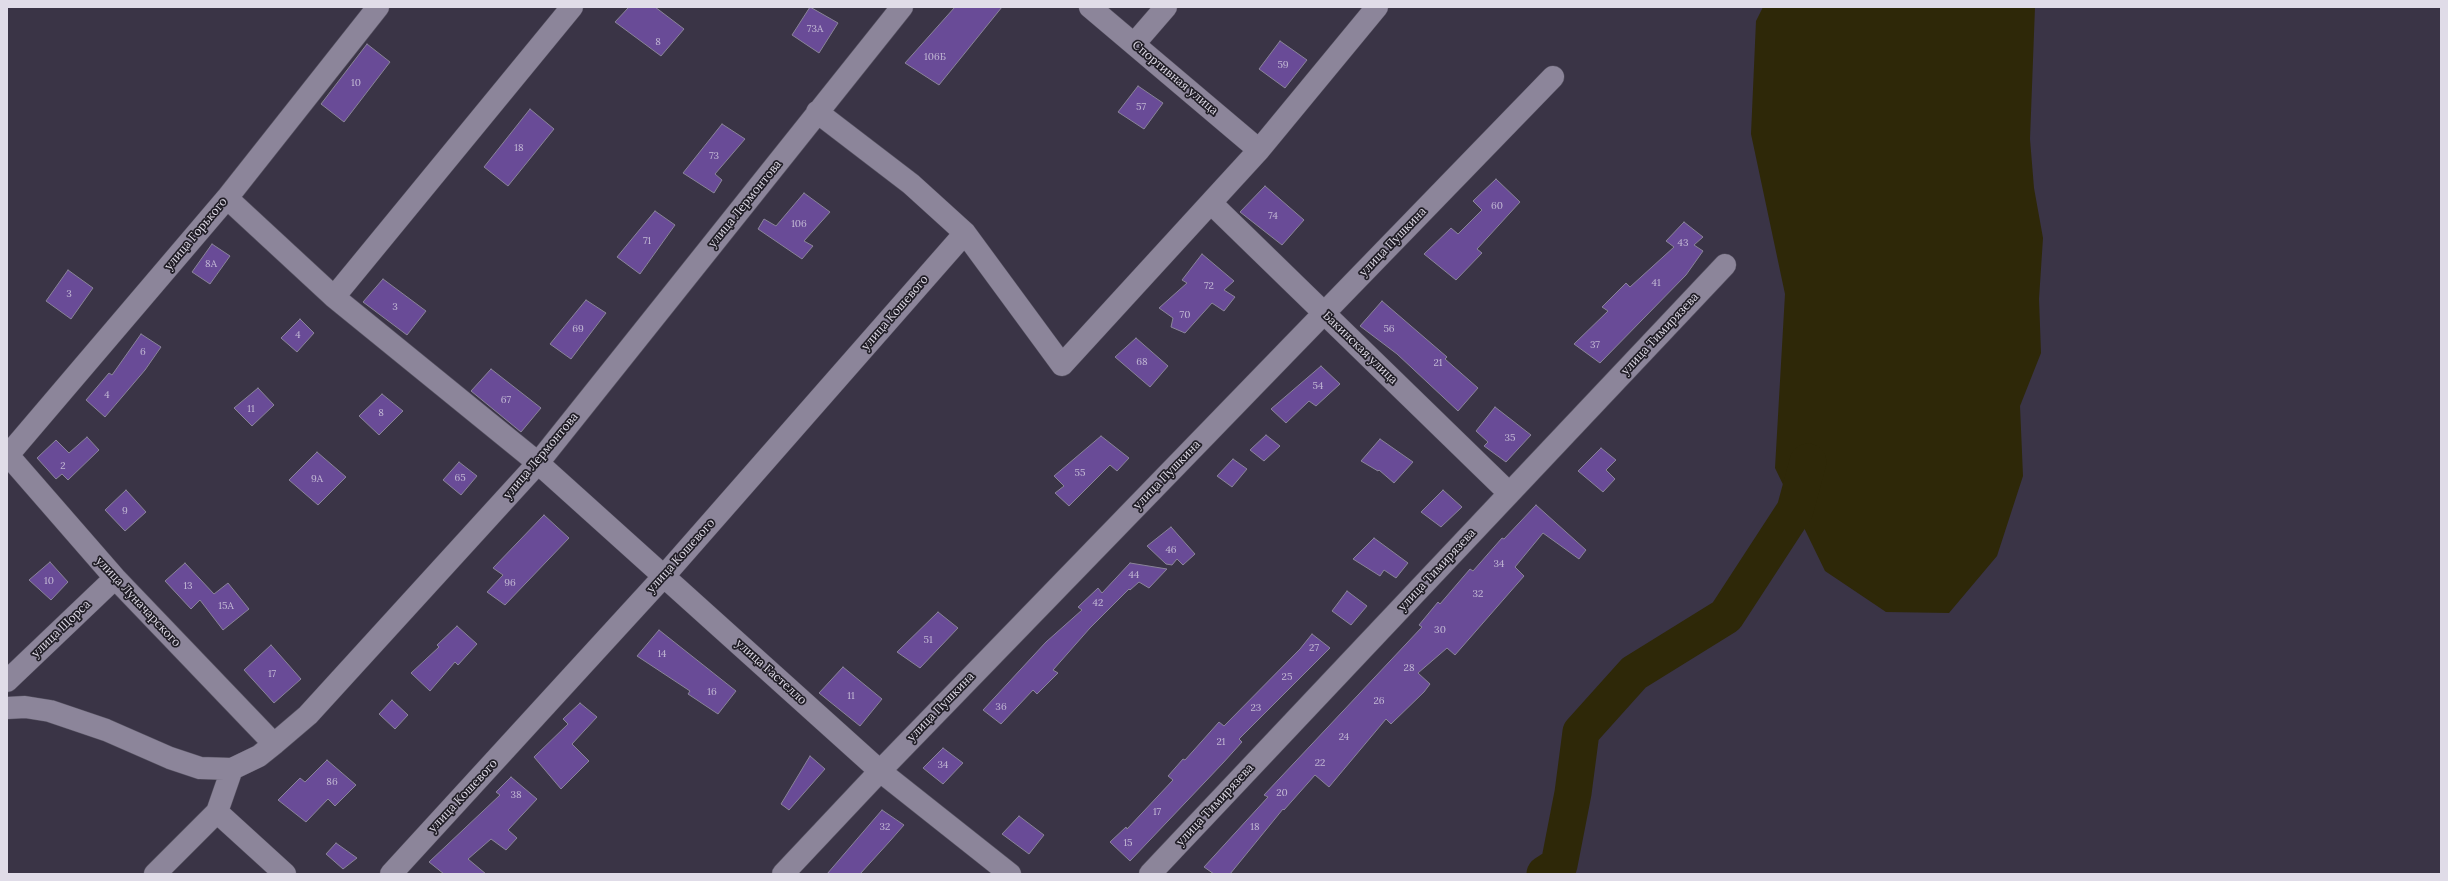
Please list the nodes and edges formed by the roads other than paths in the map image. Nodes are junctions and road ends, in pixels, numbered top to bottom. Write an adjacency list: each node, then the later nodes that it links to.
1 (378, 7): 11 (street, улица Горького)
2 (572, 7): 15 (street)
3 (902, 7): 9 (street, улица Лермонтова)
4 (1090, 7): 7 (street, Спортивная улица)
5 (1166, 7): 7 (street)
6 (1377, 7): 10 (street)
7 (1134, 44): 10 (street, Спортивная улица)
8 (1553, 77): 16 (street, улица Пушкина)
9 (817, 112): 13 (street); 18 (street, улица Лермонтова)
10 (1259, 150): 12 (street)
11 (227, 198): 15 (street, улица Гастелло); 17 (street, улица Горького)
12 (1211, 203): 13 (street); 16 (street, Бакинская улица)
13 (965, 233): 20 (street, улица Кошевого)
14 (1725, 265): 19 (street, улица Тимирязева)
15 (334, 297): 18 (street, улица Гастелло)
16 (1324, 313): 19 (street, Бакинская улица); 26 (street, улица Пушкина)
17 (7, 454): 21 (street, улица Луначарского)
18 (538, 462): 20 (street, улица Гастелло); 24 (street, улица Лермонтова)
19 (1509, 494): 33 (street, улица Тимирязева)
20 (664, 576): 26 (street, улица Гастелло); 30 (street, улица Кошевого)
21 (115, 578): 22 (street, улица Щорса); 24 (street, улица Луначарского)
22 (7, 681)
23 (7, 708): 25 (street)
24 (274, 744): 25 (street, улица Лермонтова)
25 (232, 769): 27 (street)
26 (880, 770): 31 (street, улица Пушкина); 32 (street, улица Гастелло)
27 (217, 812): 28 (street); 29 (street)
28 (155, 874)
29 (285, 874)
30 (391, 874)
31 (783, 874)
32 (1010, 874)
33 (1150, 874)

